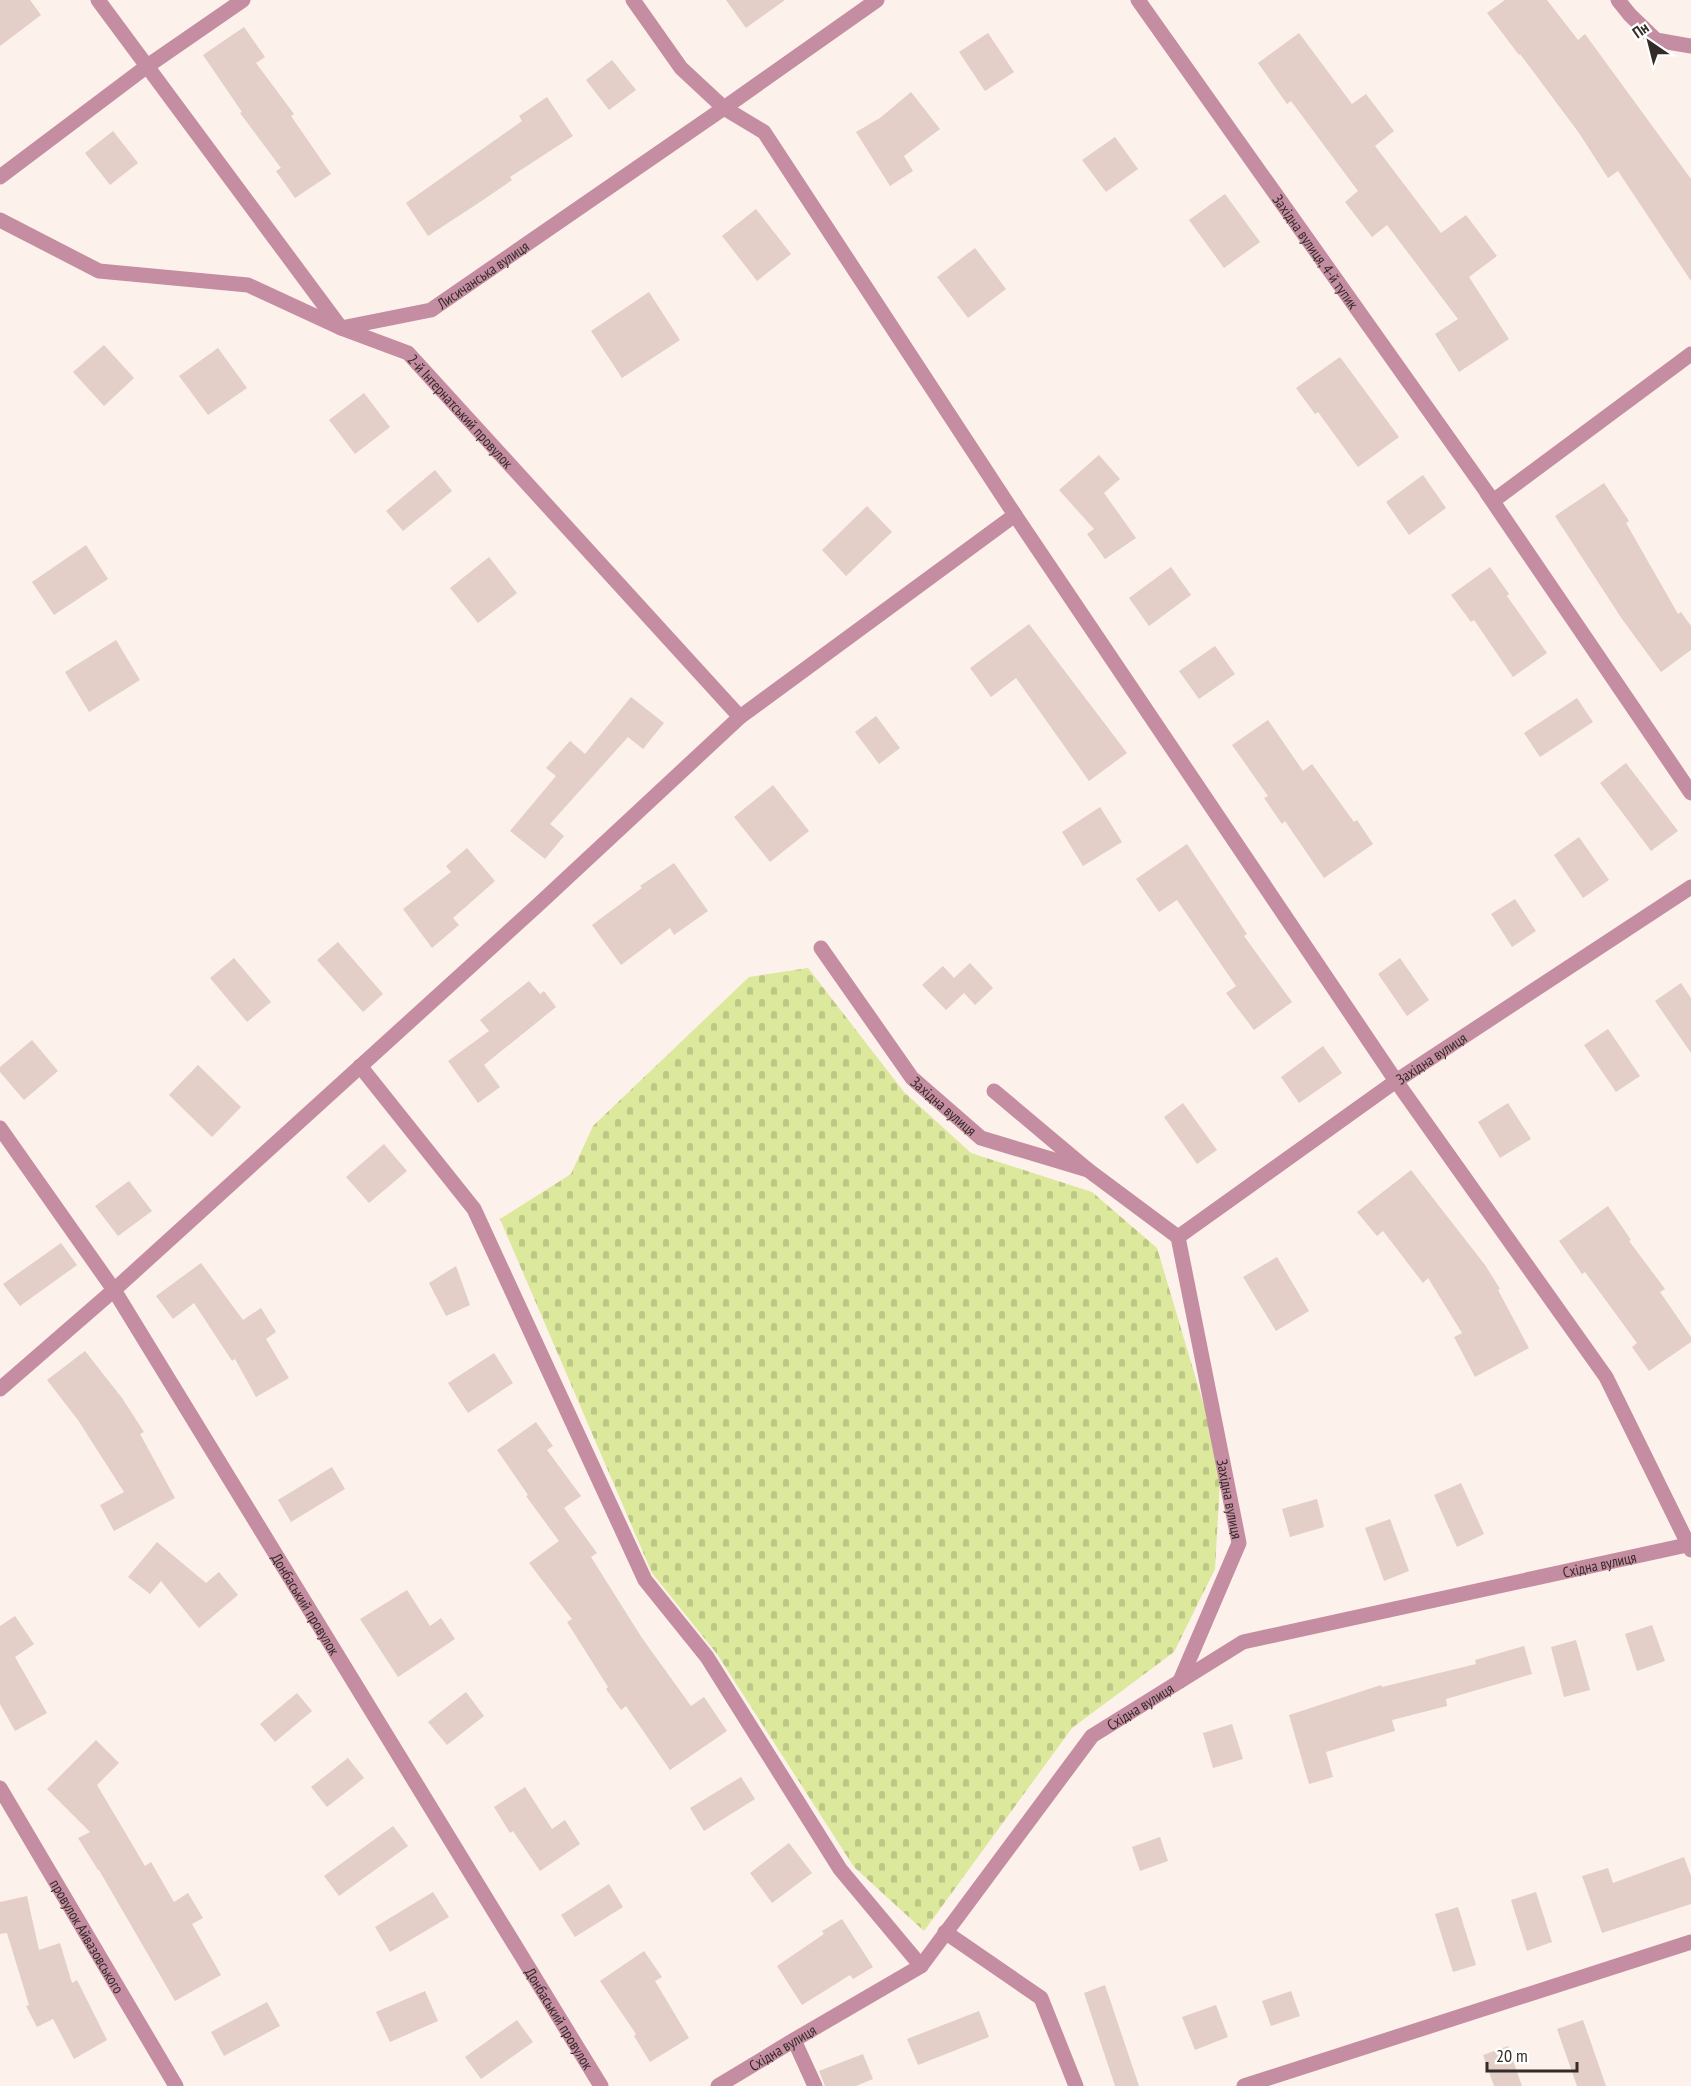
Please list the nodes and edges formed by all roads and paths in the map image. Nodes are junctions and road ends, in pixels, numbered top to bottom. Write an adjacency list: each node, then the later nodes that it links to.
1 (98, 0): 8 (street)
2 (243, 0): 8 (street)
3 (633, 0): 9 (street)
4 (877, 0): 9 (street, Лисичанська вулиця)
5 (1138, 0): 14 (street, Західна вулиця, 4-й тупик)
6 (1618, 0): 7 (street)
7 (1691, 46)
8 (146, 67): 10 (street); 12 (street)
9 (724, 108): 12 (street, Лисичанська вулиця); 15 (street)
10 (0, 177)
11 (0, 220): 12 (street)
12 (341, 328): 16 (street, 2-й Інтернатський провулок)
13 (1691, 354): 14 (street, Західна вулиця, 4-й тупик)
14 (1484, 488): 17 (street)
15 (1015, 515): 16 (street); 21 (street)
16 (740, 717): 20 (street)
17 (1691, 793)
18 (1691, 887): 21 (street, Західна вулиця)
19 (821, 948): 24 (street, Західна вулиця)
20 (360, 1066): 26 (street); 33 (street)
21 (1396, 1081): 25 (street, Західна вулиця); 28 (street)
22 (994, 1091): 24 (street)
23 (0, 1128): 26 (street, Донбаський провулок)
24 (1088, 1170): 25 (street, Західна вулиця)
25 (1178, 1237): 29 (street, Західна вулиця)
26 (114, 1290): 27 (street); 36 (street, Донбаський провулок)
27 (0, 1389)
28 (1690, 1546): 29 (street, Східна вулиця)
29 (1180, 1682): 31 (street, Східна вулиця)
30 (0, 1788): 35 (street, провулок Айвазовського)
31 (945, 1932): 33 (street, Східна вулиця); 39 (street)
32 (1691, 1942): 40 (street)
33 (921, 1966): 34 (street, Східна вулиця)
34 (794, 2040): 37 (street, Східна вулиця); 38 (street)
35 (176, 2086)
36 (602, 2086)
37 (718, 2086)
38 (815, 2086)
39 (1076, 2086)
40 (1244, 2086)

